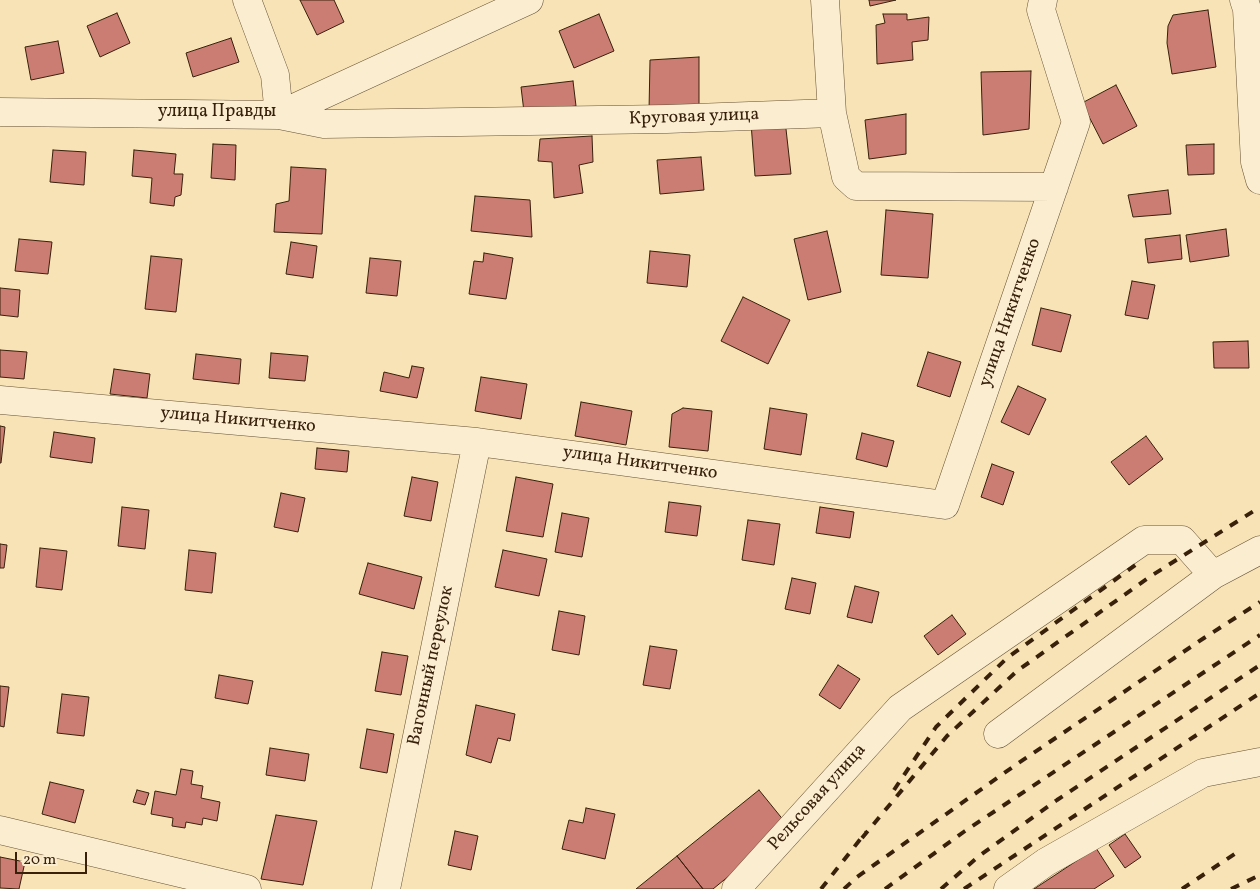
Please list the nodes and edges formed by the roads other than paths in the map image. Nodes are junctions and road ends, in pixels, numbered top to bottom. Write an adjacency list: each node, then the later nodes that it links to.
1 (247, 0): 8 (street)
2 (530, 0): 8 (street, улица Правды)
3 (825, 0): 7 (street)
4 (1043, 0): 10 (street)
5 (1250, 5): 9 (street)
6 (0, 112): 8 (street, улица Правды)
7 (832, 113): 8 (street, Круговая улица); 10 (street)
8 (279, 115)
9 (1260, 180)
10 (1054, 187): 12 (street, улица Никитченко)
11 (0, 400): 12 (street, улица Никитченко)
12 (477, 442): 19 (street, Вагонный переулок)
13 (1260, 550): 14 (street)
14 (1213, 575): 15 (street); 20 (street, Рельсовая улица)
15 (998, 734)
16 (1260, 762): 21 (street)
17 (0, 830): 18 (street)
18 (247, 889)
19 (386, 889)
20 (736, 889)
21 (1008, 889)

